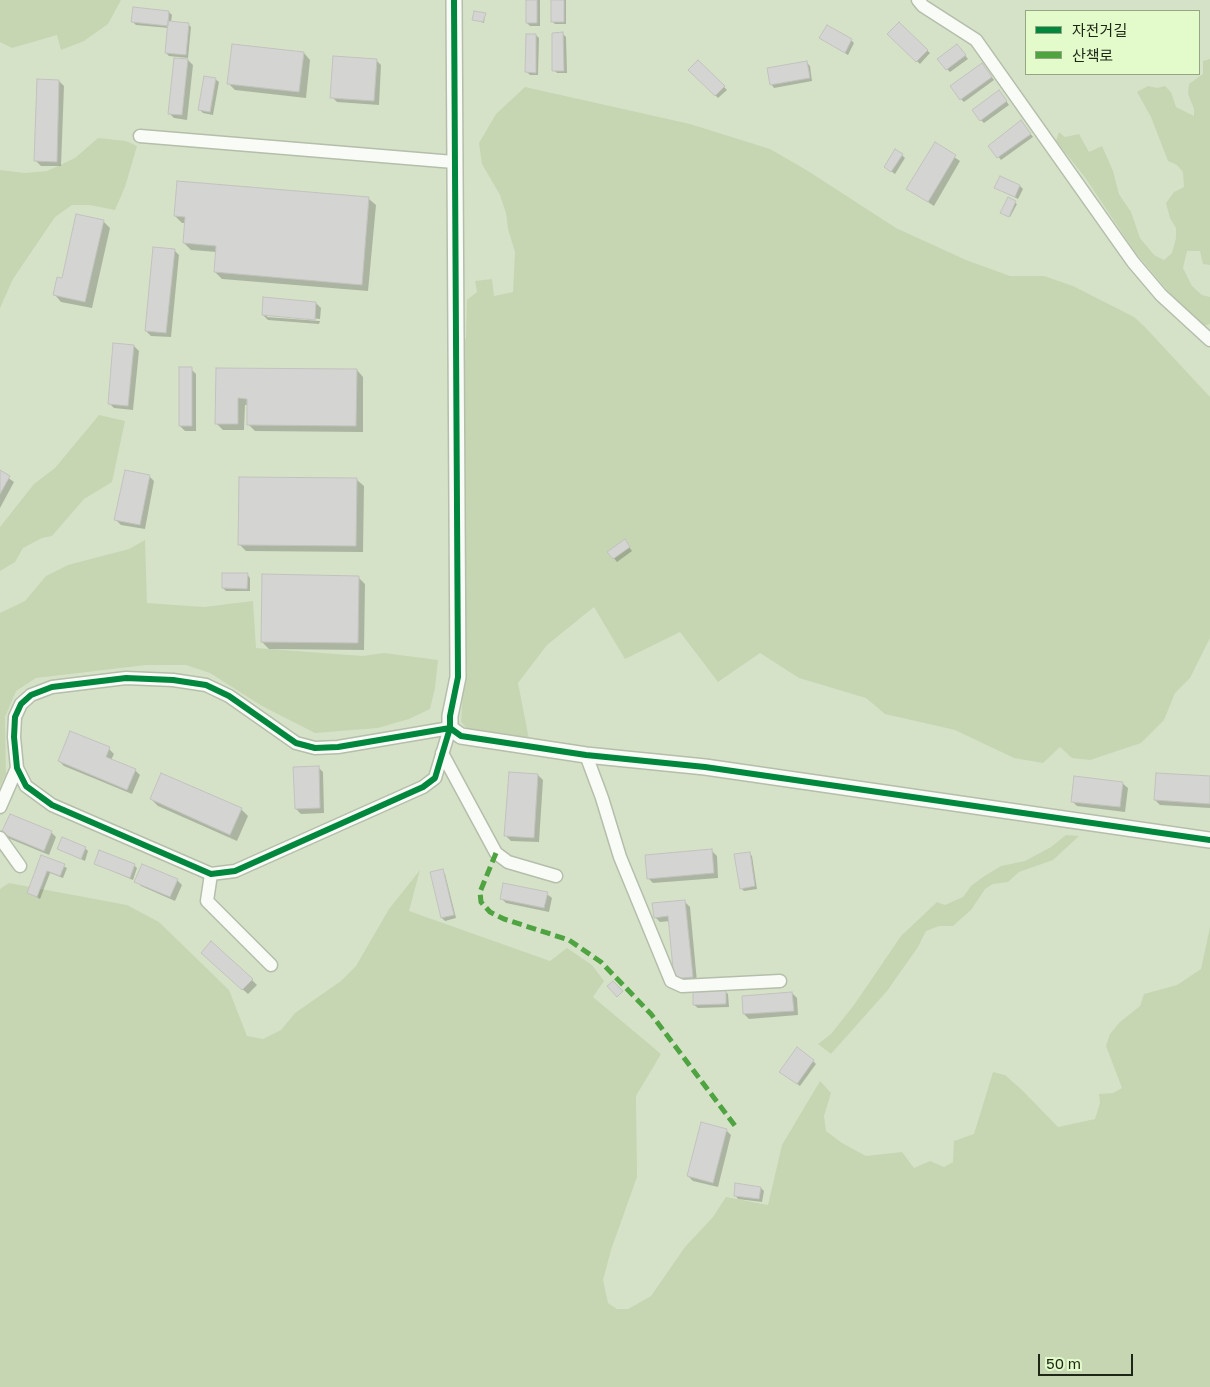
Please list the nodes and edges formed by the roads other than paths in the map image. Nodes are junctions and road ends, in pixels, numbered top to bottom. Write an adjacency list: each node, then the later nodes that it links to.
1 (454, 0): 4 (street)
2 (918, 0): 5 (street)
3 (140, 136): 4 (street)
4 (454, 162): 6 (street)
5 (1210, 340)
6 (450, 728): 7 (street); 8 (street); 9 (street)
7 (442, 753): 14 (street); 15 (street)
8 (586, 755): 12 (street); 17 (street)
9 (17, 768): 10 (street); 14 (street)
10 (0, 807)
11 (0, 838): 13 (street)
12 (1210, 840)
13 (20, 866)
14 (211, 874): 16 (street)
15 (556, 876)
16 (271, 965)
17 (780, 981)

